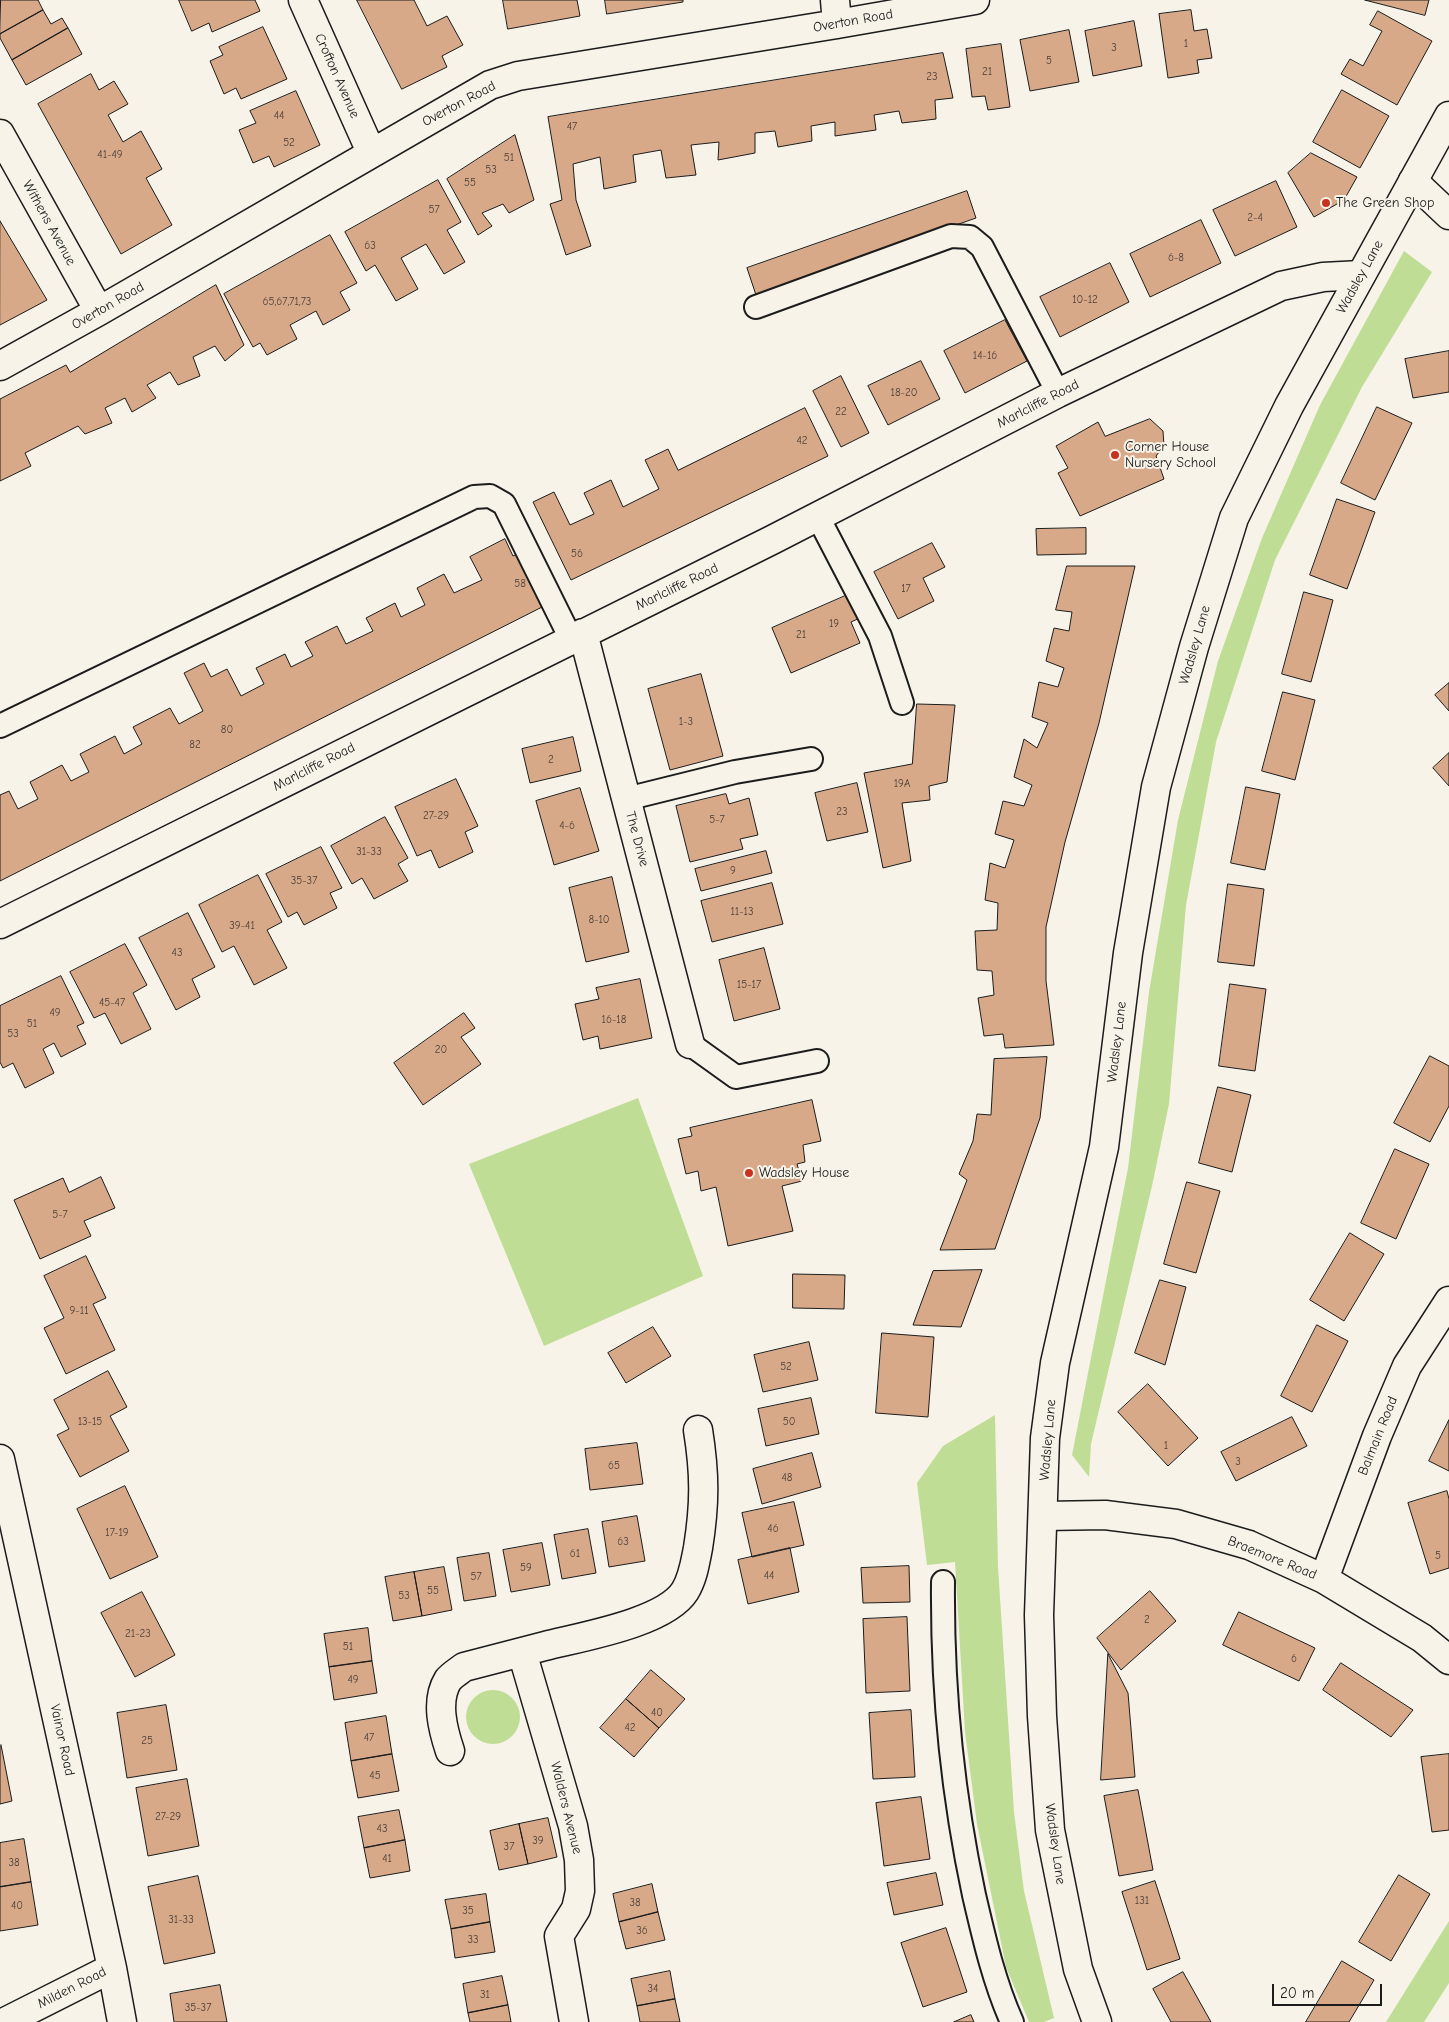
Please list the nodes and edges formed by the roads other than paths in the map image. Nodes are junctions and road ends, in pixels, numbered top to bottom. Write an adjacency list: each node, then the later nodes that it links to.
1 (303, 0): 6 (street, Crofton Avenue)
2 (975, 0): 3 (street, Overton Road)
3 (836, 12): 6 (street, Overton Road)
4 (1449, 116): 7 (street, Wadsley Lane)
5 (0, 134): 11 (street, Withens Avenue)
6 (371, 152): 11 (street, Overton Road)
7 (1413, 181): 8 (street); 9 (street, Wadsley Lane)
8 (1449, 215)
9 (1361, 275): 13 (street, Marlcliffe Road); 26 (street, Wadsley Lane)
10 (756, 307): 13 (lane)
11 (99, 311): 12 (street, Overton Road)
12 (0, 366)
13 (1058, 394): 14 (street, Marlcliffe Road)
14 (818, 517): 15 (street, Marlcliffe Road); 16 (lane)
15 (577, 636): 17 (lane); 19 (street, The Drive); 20 (street, Marlcliffe Road)
16 (902, 703)
17 (0, 726)
18 (811, 759): 19 (lane)
19 (626, 800): 21 (street, The Drive)
20 (0, 924)
21 (690, 1044): 22 (lane)
22 (817, 1061)
23 (1449, 1301): 27 (street, Balmain Road)
24 (698, 1430): 29 (street)
25 (1, 1470): 32 (street, Vainor Road)
26 (1043, 1516): 27 (street, Braemore Road); 37 (street, Wadsley Lane)
27 (1324, 1579): 30 (street, Braemore Road)
28 (943, 1582): 36 (lane)
29 (522, 1652): 31 (street); 35 (street, Walders Avenue)
30 (1449, 1660)
31 (450, 1751)
32 (112, 1968): 33 (street, Milden Road); 34 (street, Vainor Road)
33 (5, 2022)
34 (122, 2022)
35 (574, 2022)
36 (1012, 2022)
37 (1097, 2022)

